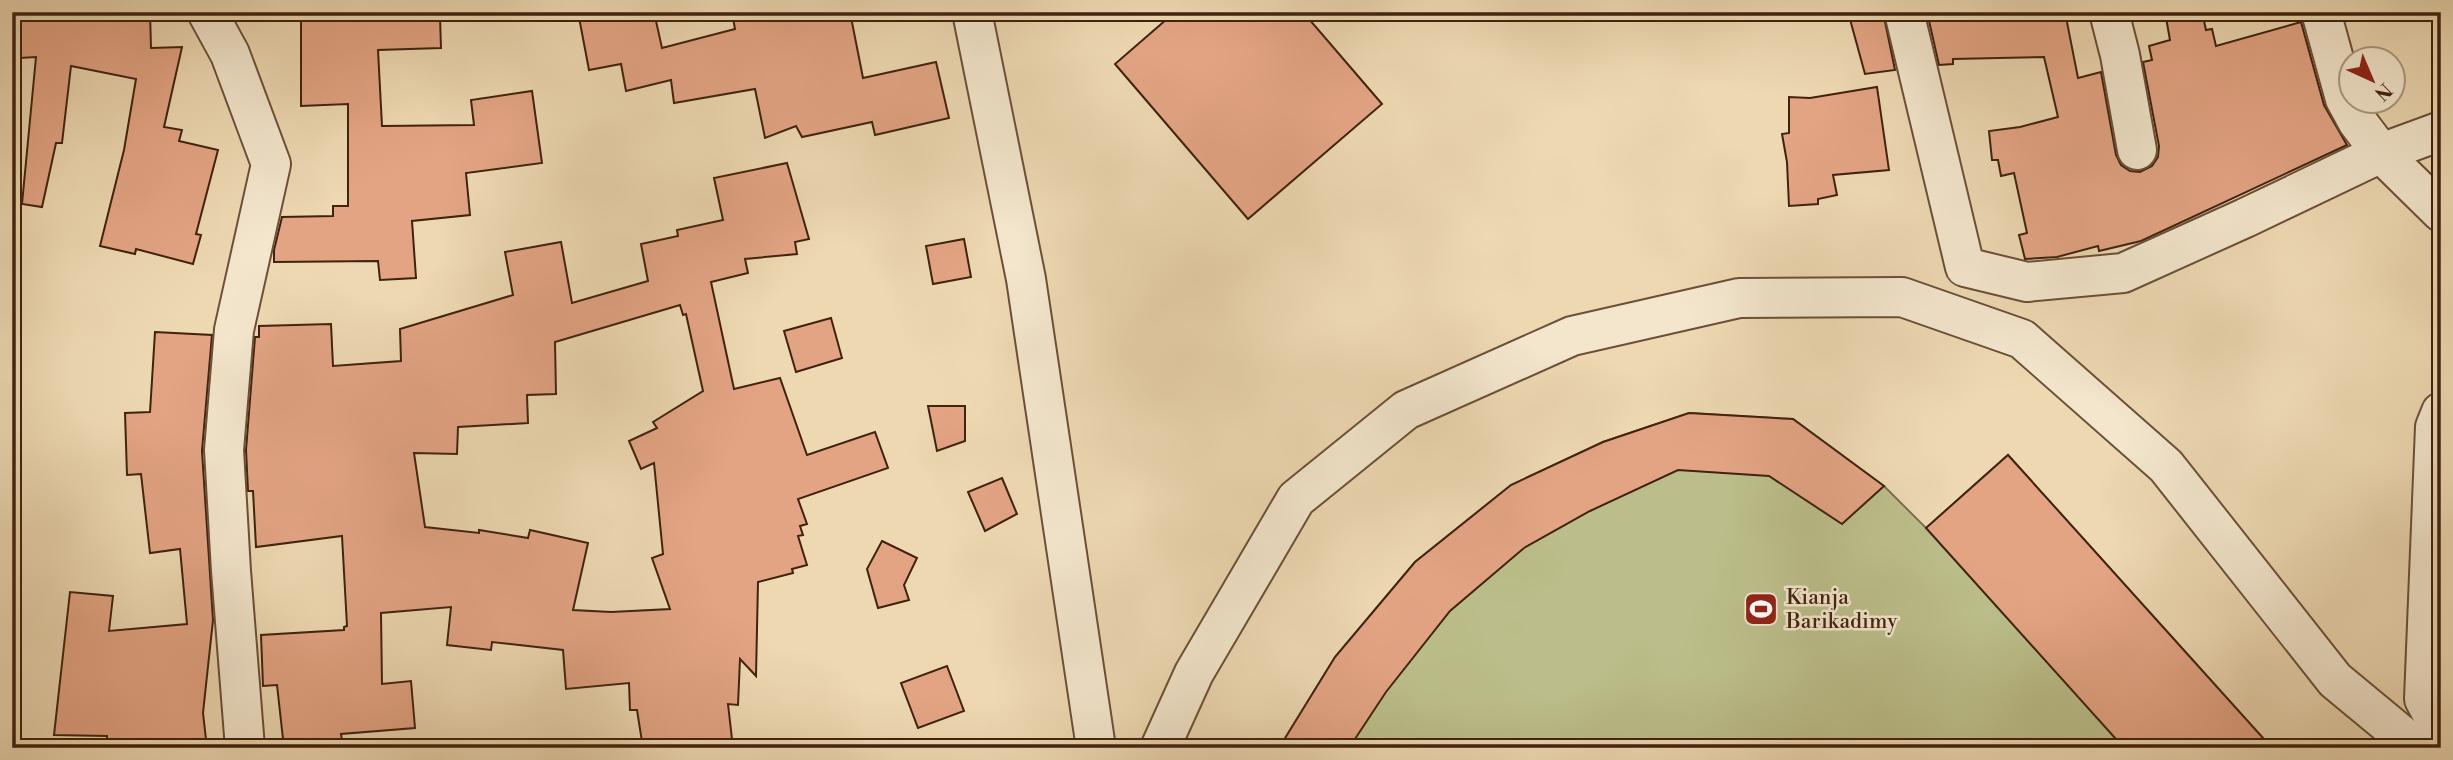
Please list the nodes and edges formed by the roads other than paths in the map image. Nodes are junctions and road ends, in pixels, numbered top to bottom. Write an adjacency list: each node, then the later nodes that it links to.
1 (207, 12): 14 (street)
2 (972, 12): 15 (street)
3 (1904, 12): 10 (street)
4 (2109, 12): 7 (street)
5 (2320, 12): 8 (street)
6 (2441, 131): 8 (street)
7 (2137, 150)
8 (2381, 153): 9 (street); 10 (street)
9 (2441, 212)
10 (1965, 267): 11 (street)
11 (1902, 297): 16 (street); 17 (street)
12 (2441, 412): 13 (street)
13 (2441, 731)
14 (245, 748)
15 (1096, 748)
16 (1160, 748)
17 (2417, 748)

